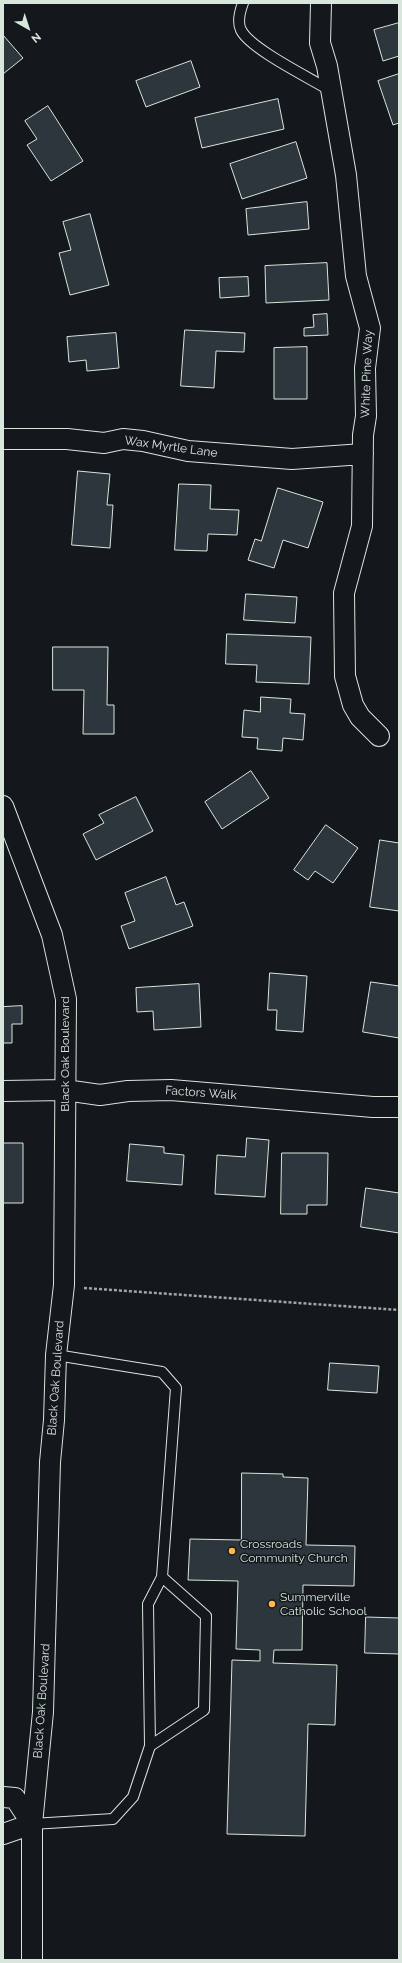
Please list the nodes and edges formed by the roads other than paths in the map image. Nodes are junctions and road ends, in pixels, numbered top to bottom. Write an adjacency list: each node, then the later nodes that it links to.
1 (243, 3): 3 (lane)
2 (321, 3): 3 (street, White Pine Way)
3 (331, 91): 5 (street, White Pine Way)
4 (3, 439): 5 (street, Wax Myrtle Lane)
5 (363, 454): 6 (street, White Pine Way)
6 (379, 736)
7 (3, 806): 8 (street, Black Oak Boulevard)
8 (65, 1090): 9 (street, Factors Walk); 10 (street, Factors Walk); 11 (street, Black Oak Boulevard)
9 (3, 1091)
10 (399, 1107)
11 (56, 1355): 12 (lane); 15 (street, Black Oak Boulevard)
12 (162, 1577): 13 (lane); 13 (lane)
13 (150, 1746): 15 (lane)
14 (3, 1797): 15 (street)
15 (32, 1824): 16 (street); 17 (street, Black Oak Boulevard)
16 (3, 1834)
17 (32, 1960)

